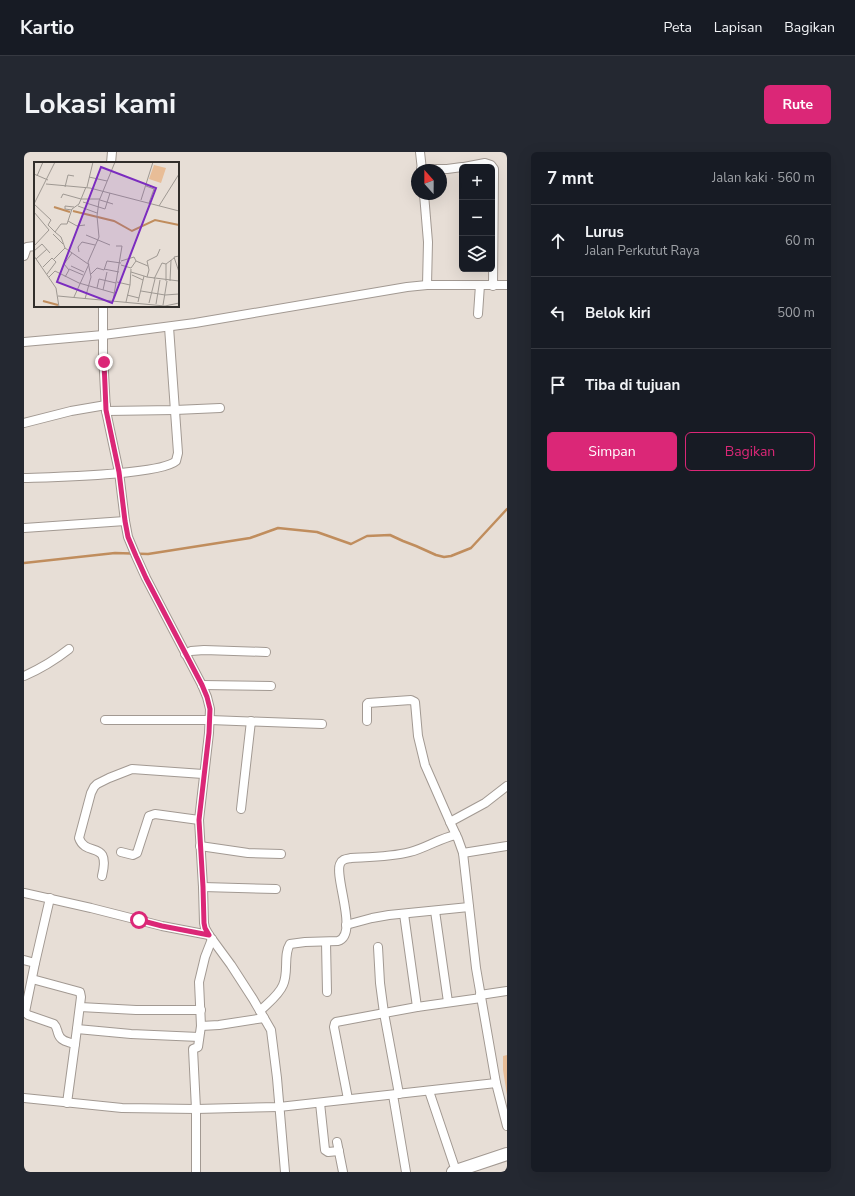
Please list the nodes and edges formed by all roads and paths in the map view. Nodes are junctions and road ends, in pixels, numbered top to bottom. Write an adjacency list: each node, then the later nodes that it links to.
1 (112, 152): 3 (street)
2 (420, 152): 4 (street)
3 (111, 162)
4 (421, 164)
5 (459, 168): 6 (street)
6 (447, 169)
7 (424, 200): 11 (street)
8 (494, 200): 14 (street)
9 (34, 246): 10 (street)
10 (24, 256)
11 (427, 285): 12 (street); 17 (street)
12 (480, 285): 14 (street); 16 (street)
13 (507, 285): 14 (street)
14 (492, 286)
15 (104, 307): 18 (street)
16 (478, 314)
17 (169, 327): 18 (street); 22 (street)
18 (103, 335): 19 (street); 20 (street)
19 (24, 342)
20 (106, 408): 22 (street); 23 (street); 24 (street)
21 (220, 408): 22 (street)
22 (175, 410): 24 (street)
23 (24, 423)
24 (119, 472): 25 (street); 26 (street)
25 (24, 478)
26 (125, 521): 27 (street); 30 (street)
27 (24, 528)
28 (69, 649): 31 (street)
29 (266, 652): 30 (street)
30 (185, 654): 32 (street)
31 (24, 676)
32 (202, 685): 33 (street); 35 (street)
33 (271, 686)
34 (105, 720): 35 (street)
35 (210, 720): 36 (street); 39 (street)
36 (251, 721): 38 (street); 41 (street)
37 (367, 721): 43 (street)
38 (322, 724)
39 (203, 774): 42 (street); 50 (street)
40 (507, 786): 43 (street)
41 (241, 809)
42 (199, 820): 45 (street); 47 (street)
43 (450, 822): 44 (street)
44 (456, 835): 48 (street); 58 (street)
45 (200, 846): 49 (street); 51 (street)
46 (507, 846): 48 (street)
47 (121, 852)
48 (463, 853): 55 (street)
49 (281, 854)
50 (102, 876)
51 (203, 887): 52 (street); 59 (street)
52 (276, 889)
53 (24, 893): 54 (street)
54 (50, 898): 59 (street); 63 (street)
55 (469, 907): 56 (street); 67 (street)
56 (436, 911): 57 (street); 68 (street)
57 (404, 914): 58 (street); 70 (street)
58 (346, 925): 60 (street)
59 (211, 937): 71 (street); 73 (street)
60 (326, 942): 66 (street); 73 (street)
61 (378, 947): 72 (street)
62 (24, 960): 63 (street)
63 (35, 963): 64 (street)
64 (32, 980): 69 (street); 77 (street)
65 (507, 991): 67 (street)
66 (327, 992)
67 (481, 996): 68 (street); 78 (street)
68 (448, 1002): 70 (street)
69 (80, 1007): 71 (street); 75 (street)
70 (417, 1007): 72 (street)
71 (200, 1010): 74 (street)
72 (384, 1013): 80 (street); 82 (street)
73 (262, 1014): 74 (street); 85 (street)
74 (201, 1026): 76 (street)
75 (77, 1029): 76 (street); 77 (street)
76 (199, 1038): 86 (street)
77 (75, 1044): 83 (street)
78 (496, 1083): 79 (street); 87 (street)
79 (429, 1091): 80 (street); 91 (street)
80 (396, 1095): 82 (street); 95 (street)
81 (24, 1098): 83 (street)
82 (348, 1099): 84 (street)
83 (67, 1103): 86 (street)
84 (320, 1103): 85 (street); 89 (street)
85 (279, 1107): 86 (street); 93 (street)
86 (196, 1109): 92 (street)
87 (507, 1126)
88 (337, 1142): 89 (street)
89 (339, 1151): 94 (street)
90 (507, 1154): 91 (street)
91 (454, 1171)
92 (196, 1172)
93 (285, 1172)
94 (343, 1172)
95 (406, 1172)

